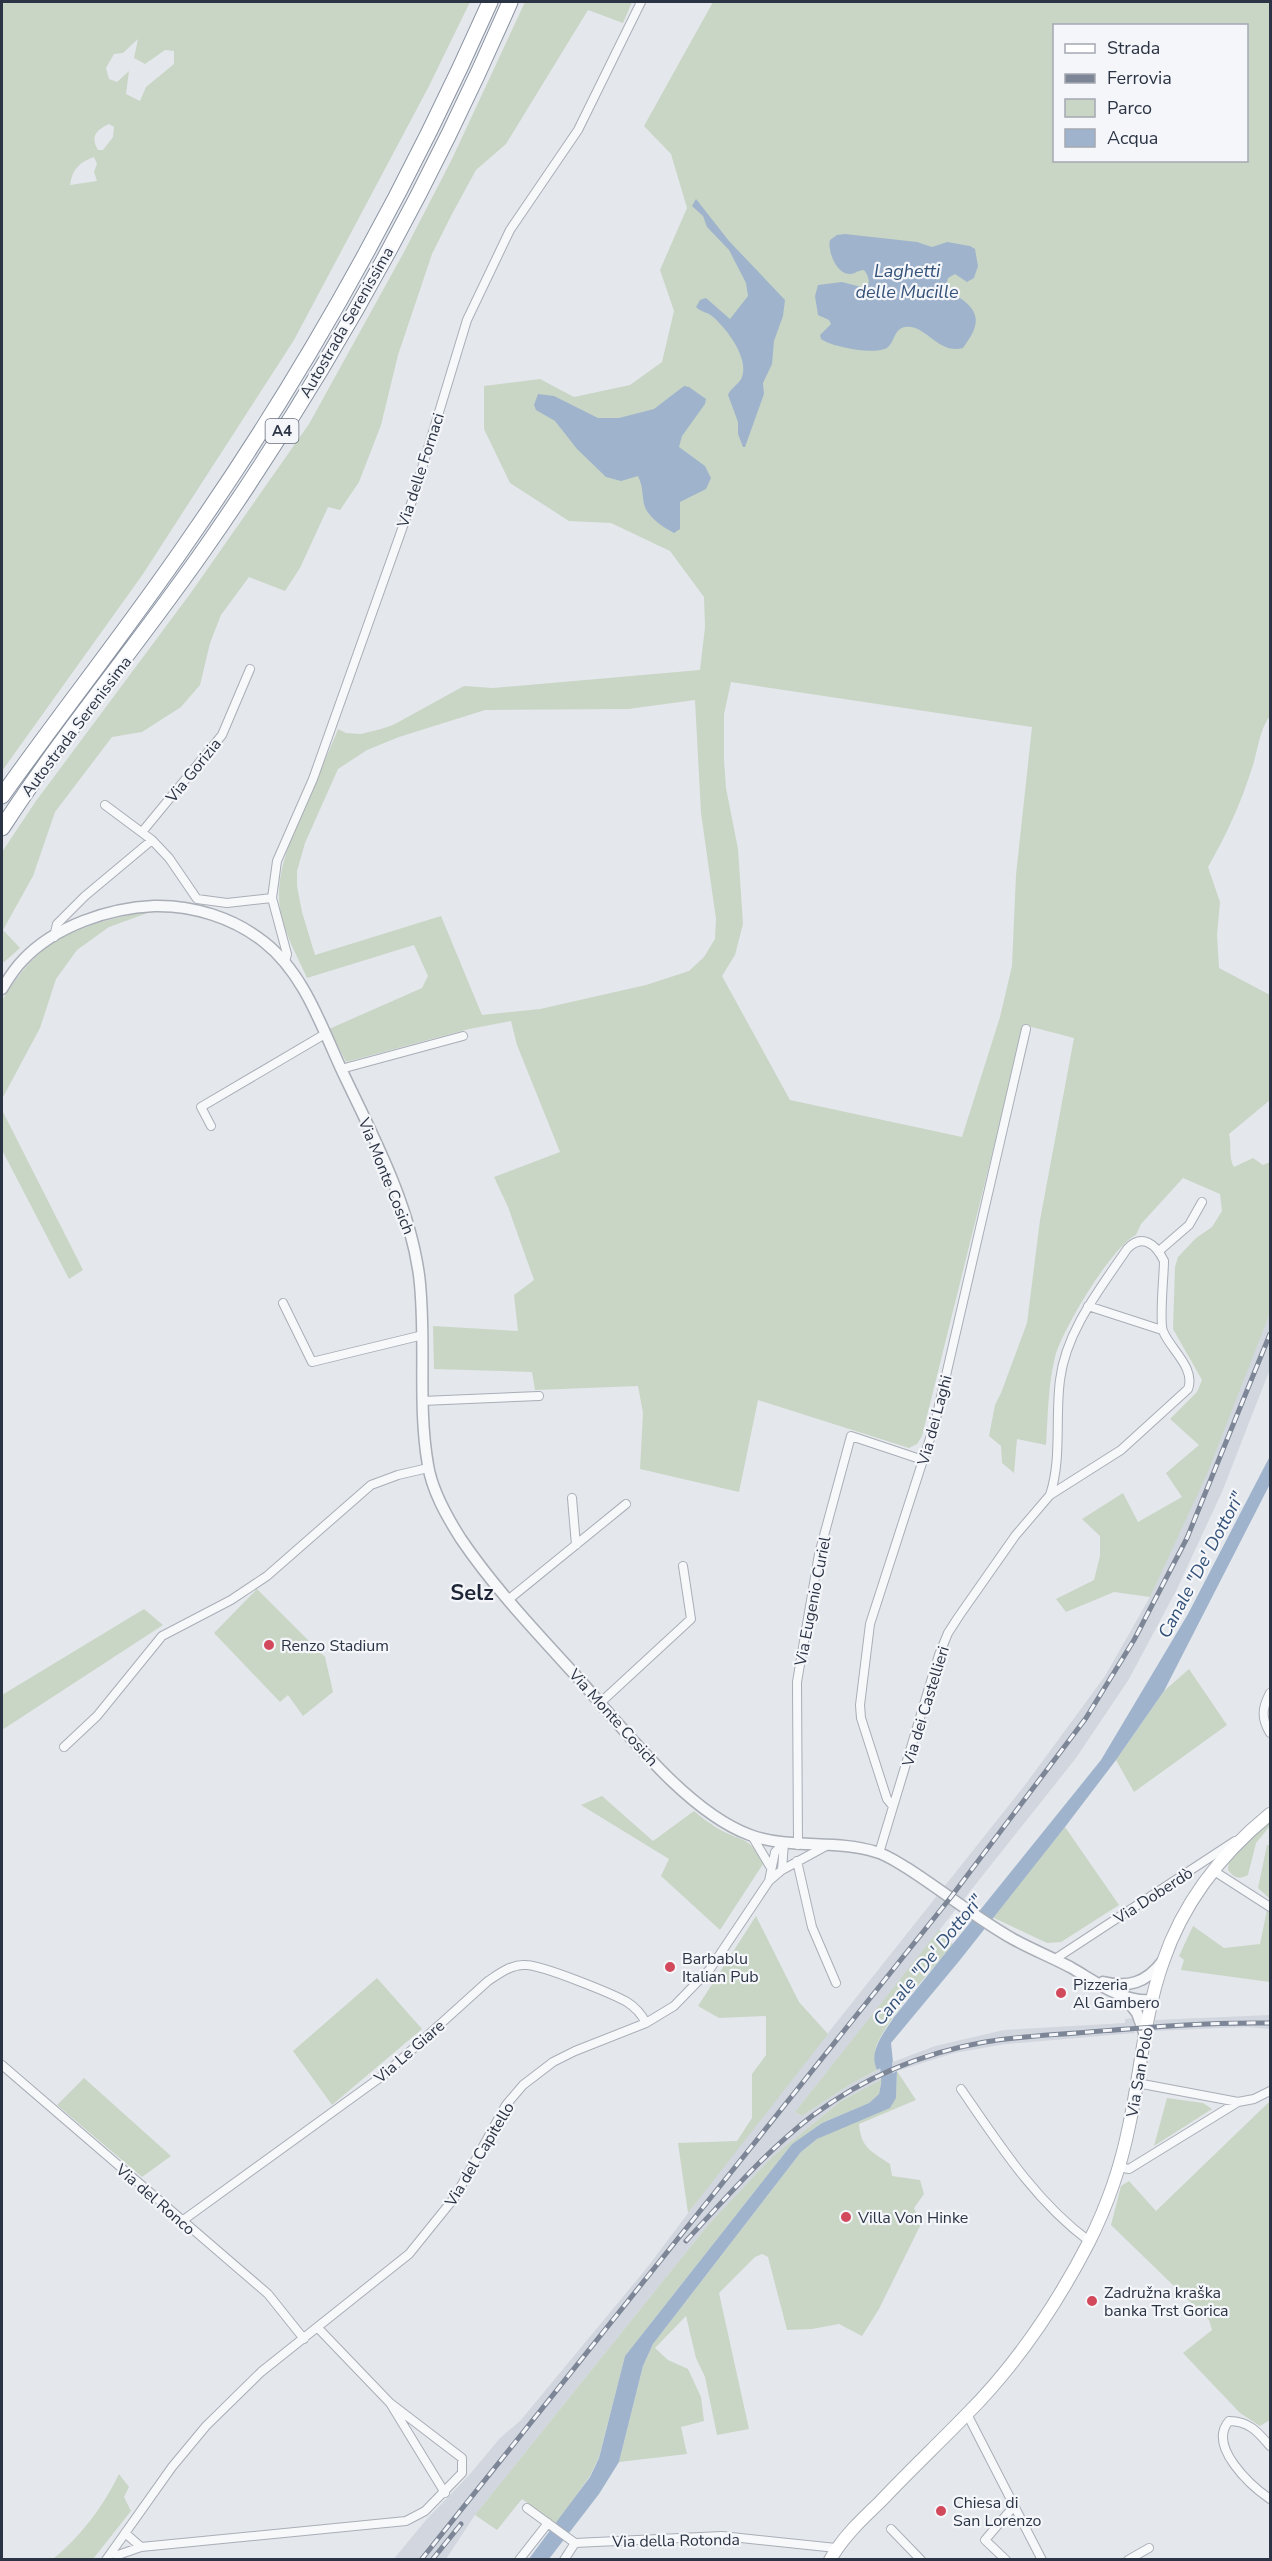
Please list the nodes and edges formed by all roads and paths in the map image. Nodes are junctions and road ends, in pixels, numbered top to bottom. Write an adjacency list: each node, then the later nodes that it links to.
1 (490, 2): 5 (highway, Autostrada Serenissima / A4)
2 (510, 2): 7 (highway, Autostrada Serenissima / A4)
3 (640, 2): 10 (street, Via delle Fornaci)
4 (250, 669): 8 (street, Via Gorizia)
5 (2, 796)
6 (105, 805): 8 (street)
7 (2, 828)
8 (142, 832): 9 (street)
9 (152, 840): 10 (street); 11 (street)
10 (272, 898): 12 (street, Via delle Fornaci)
11 (54, 937): 12 (street, Via Monte Cosich); 13 (street, Via Monte Cosich)
12 (285, 962): 15 (street, Via Monte Cosich)
13 (2, 989)
14 (1026, 1029): 27 (street, Via dei Laghi)
15 (325, 1034): 17 (street, Via Monte Cosich); 18 (street)
16 (464, 1036): 17 (street)
17 (341, 1069): 24 (street, Via Monte Cosich)
18 (211, 1126)
19 (1202, 1202): 20 (street)
20 (1159, 1251): 22 (street); 23 (street)
21 (283, 1303): 24 (street)
22 (1088, 1306): 23 (street); 29 (street)
23 (1162, 1330): 29 (street, Via dei Castellieri)
24 (423, 1335): 26 (street, Via Monte Cosich)
25 (539, 1396): 26 (street)
26 (423, 1401): 28 (street, Via Monte Cosich)
27 (923, 1460): 39 (street, Via dei Laghi); 44 (street, Via Eugenio Curiel)
28 (428, 1468): 34 (street, Via Monte Cosich); 38 (street)
29 (1050, 1495): 39 (street, Via dei Castellieri)
30 (572, 1498): 32 (street)
31 (626, 1504): 32 (street)
32 (576, 1545): 34 (street)
33 (683, 1566): 36 (street)
34 (508, 1600): 36 (street, Via Monte Cosich)
35 (1270, 1693): 37 (street)
36 (600, 1703): 42 (street, Via Monte Cosich)
37 (1270, 1733)
38 (64, 1747)
39 (892, 1805): 46 (street, Via dei Castellieri)
40 (1270, 1814): 41 (main road, Via San Polo)
41 (1250, 1831): 50 (main road, Via San Polo); 53 (street, Via Doberdò)
42 (752, 1836): 43 (street, Via Monte Cosich); 48 (street)
43 (784, 1844): 44 (street, Via Monte Cosich); 48 (street, Via del Capitello); 49 (street)
44 (798, 1845): 45 (street, Via Monte Cosich)
45 (826, 1846): 46 (street, Via Monte Cosich); 47 (street, Via del Capitello)
46 (879, 1852): 53 (street, Via Monte Cosich)
47 (798, 1861): 49 (street, Via del Capitello); 56 (street)
48 (771, 1868): 51 (street, Via del Capitello)
49 (782, 1870): 51 (street, Via del Capitello)
50 (1214, 1871): 52 (street); 54 (main road, Via San Polo)
51 (769, 1881): 60 (street, Via del Capitello)
52 (1270, 1907)
53 (1055, 1959): 55 (street, Via Monte Cosich)
54 (1163, 1962): 57 (street); 59 (main road, Via San Polo)
55 (1093, 1980): 57 (street); 58 (street, Via Monte Cosich)
56 (836, 1983)
57 (1129, 1986): 59 (street)
58 (1126, 1999): 59 (street); 61 (street)
59 (1152, 2000): 61 (main road, Via San Polo)
60 (646, 2023): 68 (street, Via Le Giare); 70 (street, Via del Capitello)
61 (1145, 2035): 63 (main road, Via San Polo)
62 (2, 2065): 68 (street, Via del Ronco)
63 (1137, 2083): 66 (street); 67 (main road, Via San Polo)
64 (961, 2089): 69 (street)
65 (1270, 2091): 66 (street)
66 (1238, 2102): 67 (street)
67 (1118, 2167): 69 (main road, Via San Polo)
68 (182, 2221): 71 (street, Via del Ronco)
69 (1089, 2241): 73 (main road, Via San Polo)
70 (318, 2328): 71 (street, Via del Capitello); 72 (street)
71 (304, 2339): 81 (street, Via del Capitello)
72 (390, 2403): 75 (street); 75 (street)
73 (967, 2414): 77 (street); 84 (main road, Via San Polo)
74 (1270, 2446): 76 (street)
75 (445, 2493): 83 (street)
76 (1270, 2499)
77 (1014, 2506): 91 (street); 92 (street)
78 (527, 2508): 79 (street)
79 (551, 2525): 82 (street); 87 (street)
80 (891, 2529): 90 (street)
81 (125, 2532): 83 (street); 86 (street, Via del Capitello)
82 (575, 2543): 84 (street, Via della Rotonda); 88 (street)
83 (141, 2547): 86 (street)
84 (836, 2548): 89 (main road, Via San Polo)
85 (1149, 2548): 93 (street)
86 (108, 2556)
87 (519, 2559)
88 (564, 2559)
89 (830, 2559)
90 (921, 2559)
91 (1006, 2559)
92 (1042, 2559)
93 (1128, 2559)

